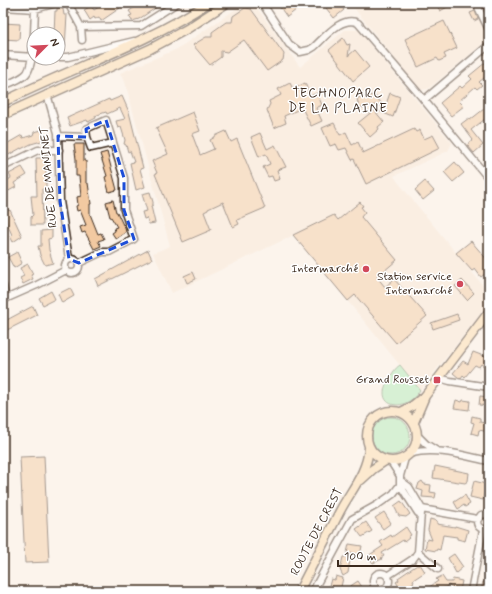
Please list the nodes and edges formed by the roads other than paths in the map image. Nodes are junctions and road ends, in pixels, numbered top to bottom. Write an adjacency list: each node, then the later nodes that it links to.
1 (57, 3): 10 (street)
2 (68, 3): 12 (street)
3 (177, 3): 12 (street)
4 (208, 3): 15 (main road)
5 (227, 3): 22 (main road)
6 (257, 3): 8 (street)
7 (476, 3): 13 (street)
8 (263, 5): 23 (street)
9 (3, 7): 10 (street)
10 (35, 9): 11 (street)
11 (34, 26)
12 (81, 26): 14 (street)
13 (489, 30)
14 (82, 40)
15 (144, 40): 19 (street); 24 (main road)
16 (489, 45): 23 (street)
17 (3, 55): 18 (street)
18 (26, 56)
19 (66, 57)
20 (30, 66): 21 (street)
21 (3, 86)
22 (47, 94): 25 (main road); 26 (street, RUE DE MANINET)
23 (424, 100): 31 (street)
24 (3, 102)
25 (3, 114)
26 (58, 136): 27 (street); 29 (street, RUE DE MANINET)
27 (87, 137): 28 (street); 28 (street)
28 (113, 143): 33 (street)
29 (59, 150): 30 (street); 32 (street, RUE DE MANINET)
30 (3, 167)
31 (489, 180)
32 (69, 259): 33 (street); 34 (street)
33 (79, 263): 34 (street)
34 (66, 270): 36 (street)
35 (3, 286): 36 (street)
36 (5, 299)
37 (489, 312): 38 (main road)
38 (439, 378): 39 (street); 40 (main road)
39 (489, 387)
40 (425, 396): 41 (main road); 42 (main road)
41 (401, 412): 42 (main road); 44 (main road)
42 (414, 422): 43 (main road)
43 (418, 436): 45 (street); 46 (main road)
44 (370, 448): 47 (main road); 50 (main road)
45 (439, 451): 46 (street); 48 (street)
46 (408, 456): 47 (main road); 49 (street)
47 (388, 461): 49 (street); 50 (main road)
48 (489, 461)
49 (400, 481): 51 (street); 59 (street)
50 (357, 484): 58 (main road, ROUTE DE CREST)
51 (422, 511): 53 (street); 55 (street)
52 (489, 516): 53 (street)
53 (477, 519): 54 (street)
54 (486, 529): 60 (street)
55 (418, 552): 56 (street); 57 (street)
56 (438, 569)
57 (387, 576)
58 (299, 591)
59 (313, 591)
60 (472, 591)

